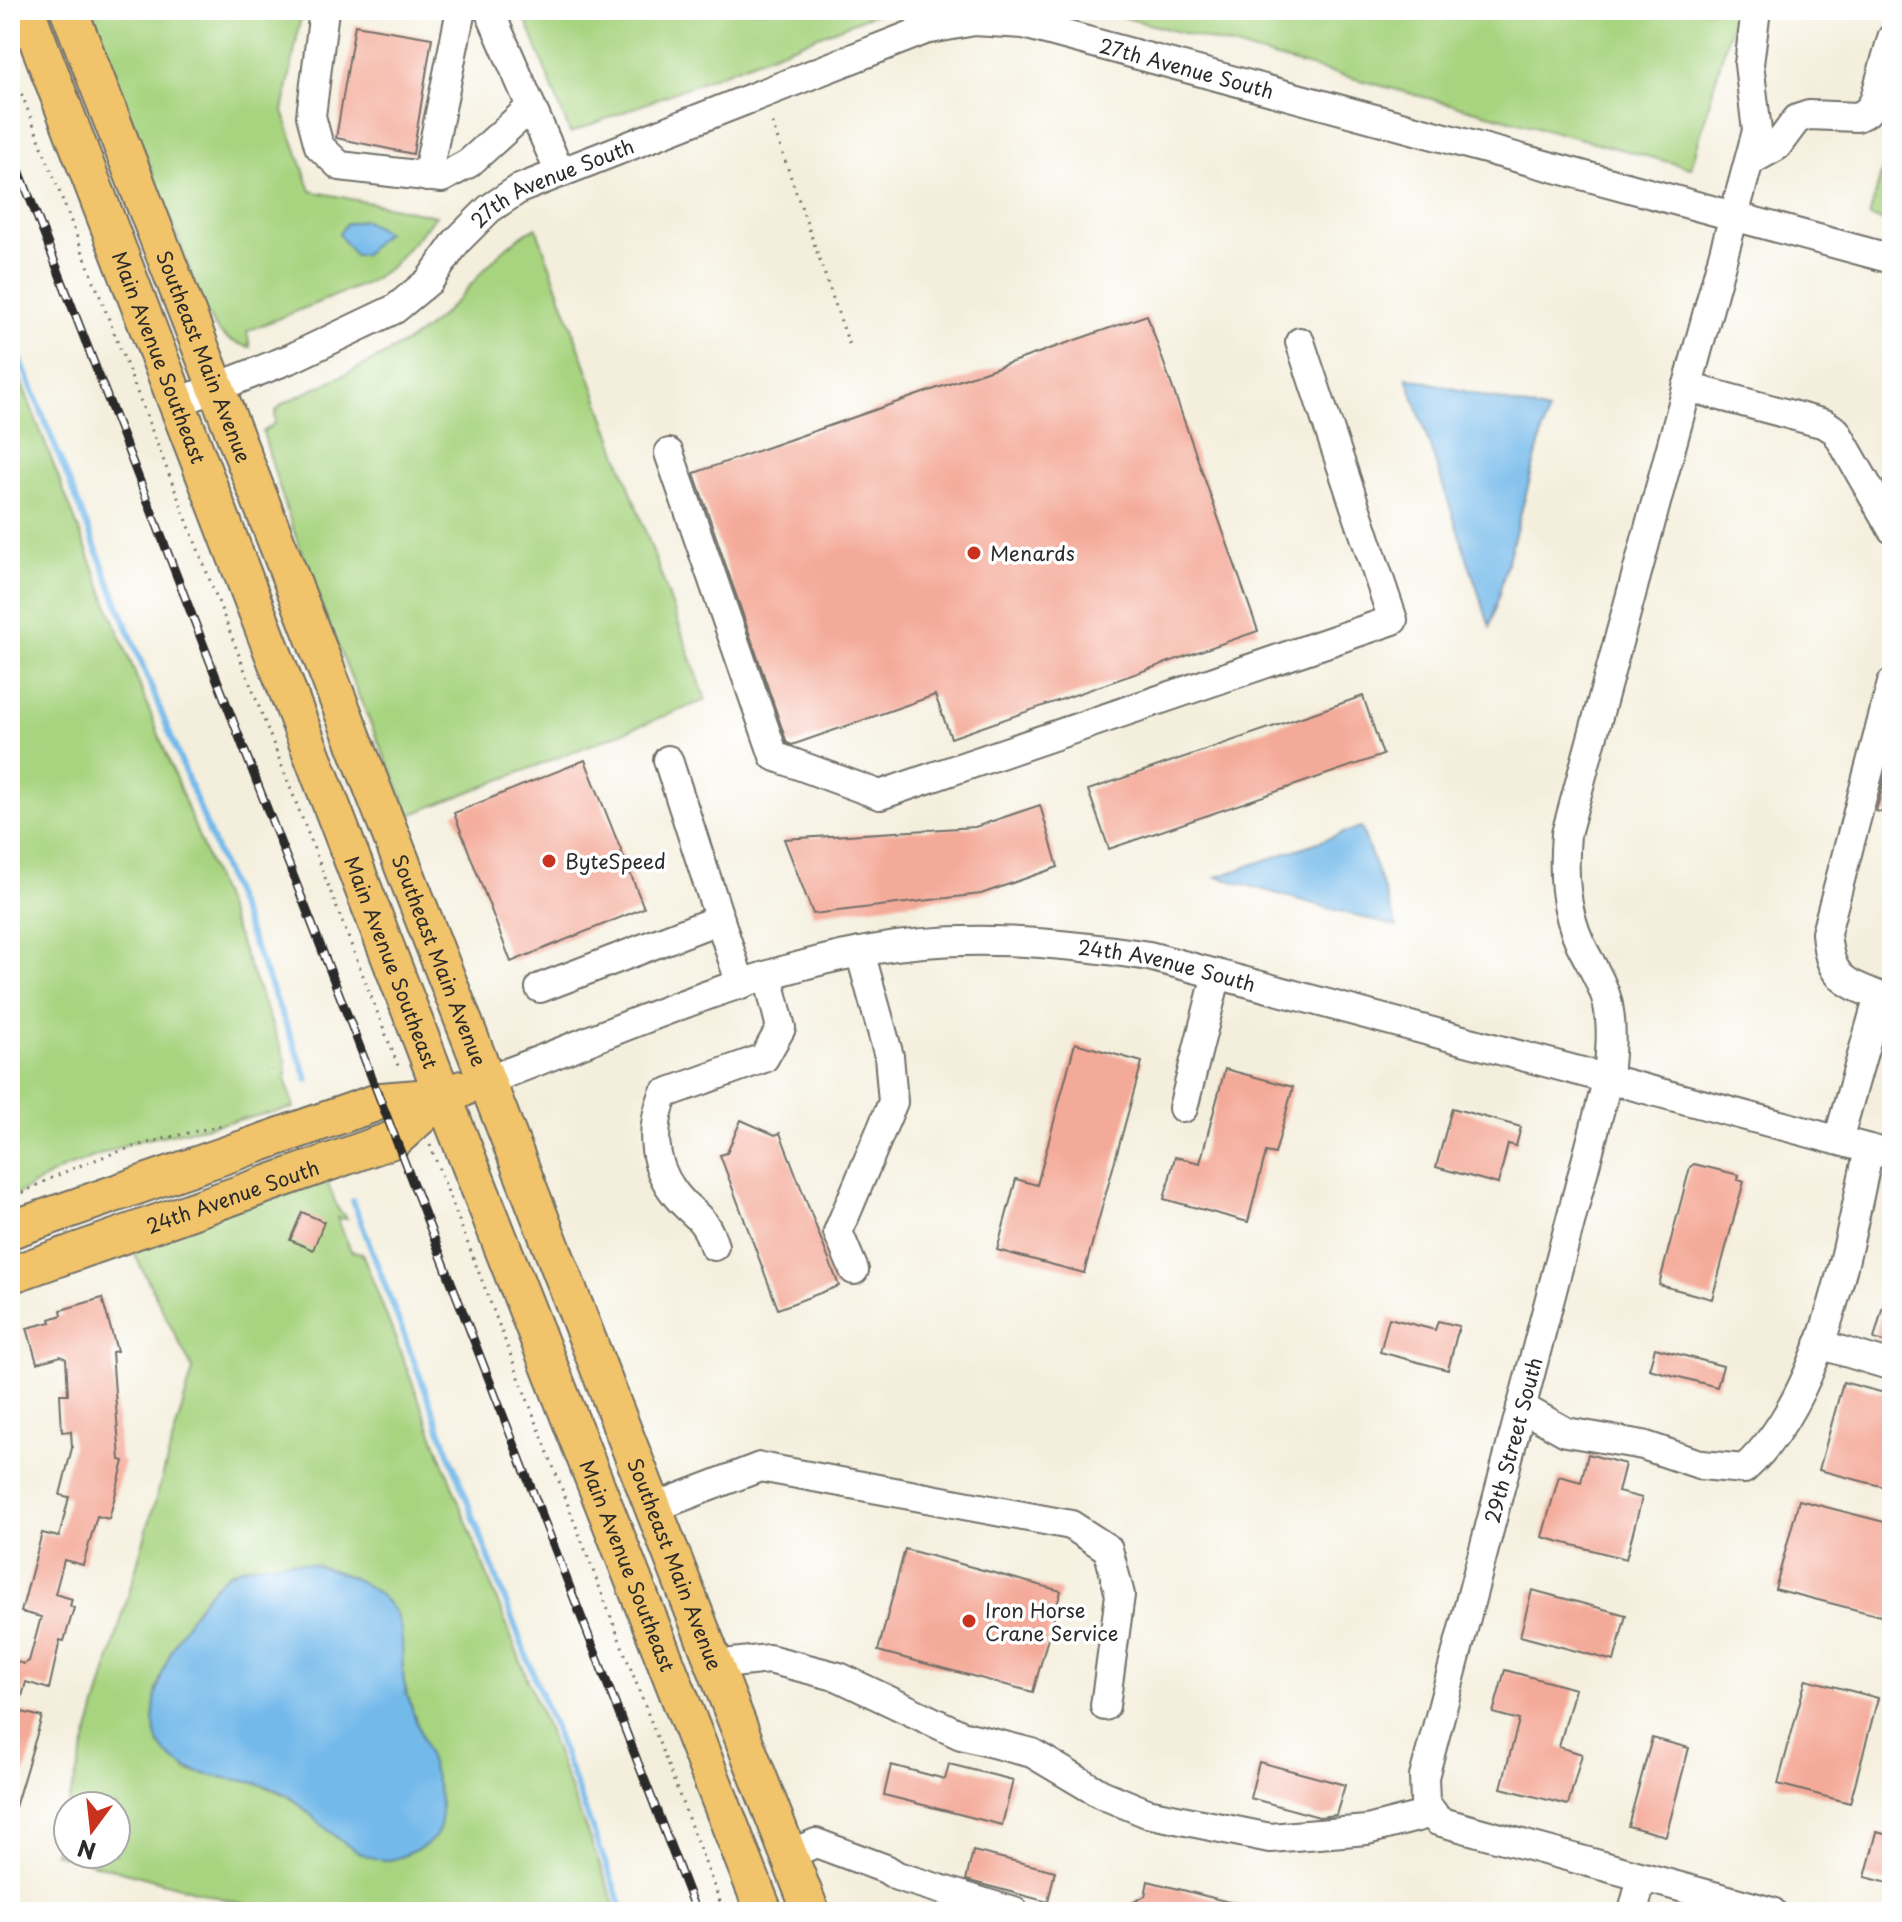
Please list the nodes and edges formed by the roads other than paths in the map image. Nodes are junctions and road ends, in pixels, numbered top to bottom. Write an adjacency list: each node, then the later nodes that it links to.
1 (26, 10): 17 (main road, Main Avenue Southeast)
2 (69, 10): 15 (main road, Southeast Main Avenue)
3 (324, 10): 11 (street)
4 (461, 10): 11 (street)
5 (489, 10): 8 (street)
6 (1756, 10): 9 (street, 29th Street South)
7 (1892, 38): 9 (street)
8 (531, 107): 10 (street); 11 (street)
9 (1750, 161): 12 (street, 29th Street South)
10 (560, 173): 12 (street, 27th Avenue South); 15 (street, 27th Avenue South)
11 (427, 177)
12 (1735, 216): 13 (street, 27th Avenue South); 16 (street, 29th Street South)
13 (1892, 259)
14 (1300, 342): 18 (street)
15 (219, 387): 17 (street, 27th Avenue South); 30 (main road, Southeast Main Avenue)
16 (1687, 387): 19 (street); 29 (street, 29th Street South)
17 (179, 402): 31 (main road, Main Avenue Southeast)
18 (669, 453)
19 (1892, 529)
20 (1892, 683): 28 (street)
21 (668, 760): 22 (street)
22 (720, 919): 26 (street); 27 (street)
23 (860, 952): 24 (street, 24th Avenue South); 25 (street, 24th Avenue South); 37 (street)
24 (1217, 974): 29 (street, 24th Avenue South); 32 (street)
25 (768, 976): 26 (street, 24th Avenue South); 36 (street)
26 (741, 985): 30 (street, 24th Avenue South)
27 (540, 988)
28 (1885, 998): 33 (street)
29 (1608, 1078): 33 (street, 24th Avenue South); 41 (street, 29th Street South)
30 (486, 1081): 31 (main road, 24th Avenue South); 42 (main road, Southeast Main Avenue)
31 (412, 1090): 35 (main road, 24th Avenue South); 38 (main road, 24th Avenue South); 48 (main road, Main Avenue Southeast)
32 (1183, 1108)
33 (1838, 1140): 34 (street, 24th Avenue South)
34 (1881, 1152): 39 (street)
35 (10, 1230)
36 (714, 1246)
37 (854, 1270)
38 (10, 1275)
39 (1819, 1344): 40 (street); 41 (street)
40 (1892, 1366)
41 (1521, 1407): 45 (street, 29th Street South)
42 (653, 1508): 43 (main road, Southeast Main Avenue); 44 (street)
43 (714, 1665): 45 (street); 46 (main road, Southeast Main Avenue)
44 (1105, 1706)
45 (1429, 1807): 47 (street)
46 (788, 1855): 49 (main road, Southeast Main Avenue); 50 (street)
47 (1642, 1877): 51 (street); 52 (street)
48 (764, 1912)
49 (811, 1912)
50 (1014, 1912)
51 (1633, 1912)
52 (1772, 1912)

